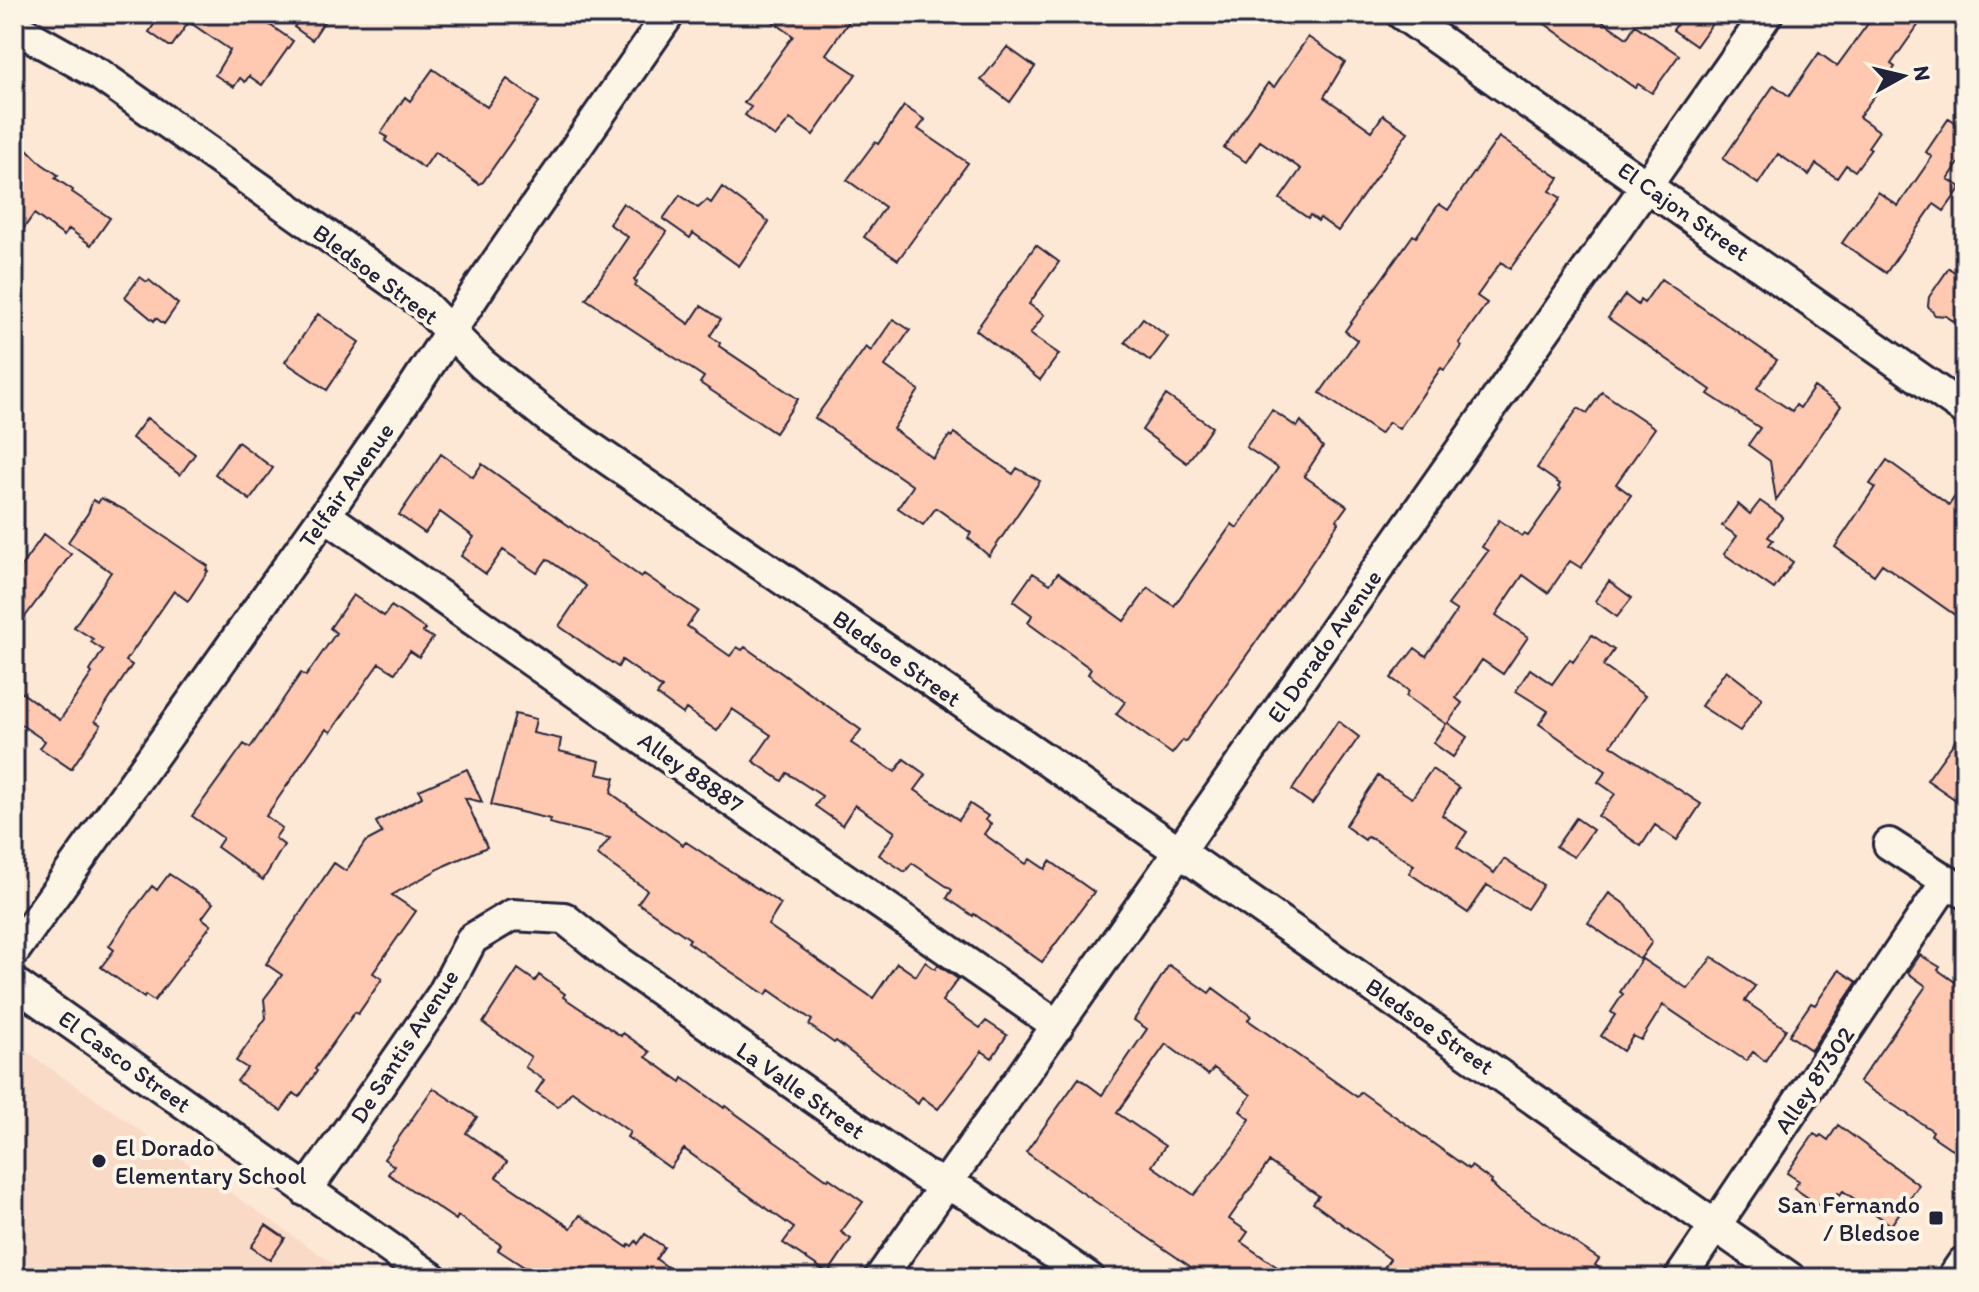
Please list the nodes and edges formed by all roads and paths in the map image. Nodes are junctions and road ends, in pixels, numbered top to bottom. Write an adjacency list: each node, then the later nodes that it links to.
1 (669, 14): 6 (street, Telfair Avenue)
2 (1402, 14): 5 (street, El Cajon Street)
3 (1767, 14): 5 (street, El Dorado Avenue)
4 (14, 27): 6 (street, Bledsoe Street)
5 (1646, 184): 7 (street, El Cajon Street); 10 (street, El Dorado Avenue)
6 (450, 332): 8 (street, Telfair Avenue); 10 (street, Bledsoe Street)
7 (1965, 410)
8 (325, 515): 13 (street, Telfair Avenue); 15 (street, Alley 88887)
9 (1889, 844): 11 (street)
10 (1180, 852): 15 (street, El Dorado Avenue); 18 (street, Bledsoe Street)
11 (1956, 887): 18 (street, Alley 87302)
12 (512, 915): 16 (street, La Valle Street); 17 (street, De Santis Avenue)
13 (14, 951)
14 (14, 983): 17 (street, El Casco Street)
15 (1058, 1026): 16 (street, El Dorado Avenue)
16 (944, 1185): 21 (street, El Dorado Avenue); 22 (street, La Valle Street)
17 (306, 1191): 20 (street, El Casco Street)
18 (1717, 1225): 23 (street, Alley 87302); 24 (street, Bledsoe Street)
19 (1965, 1265): 25 (main road)
20 (432, 1278)
21 (880, 1278)
22 (1089, 1278)
23 (1680, 1278)
24 (1790, 1278)
25 (1956, 1278)

